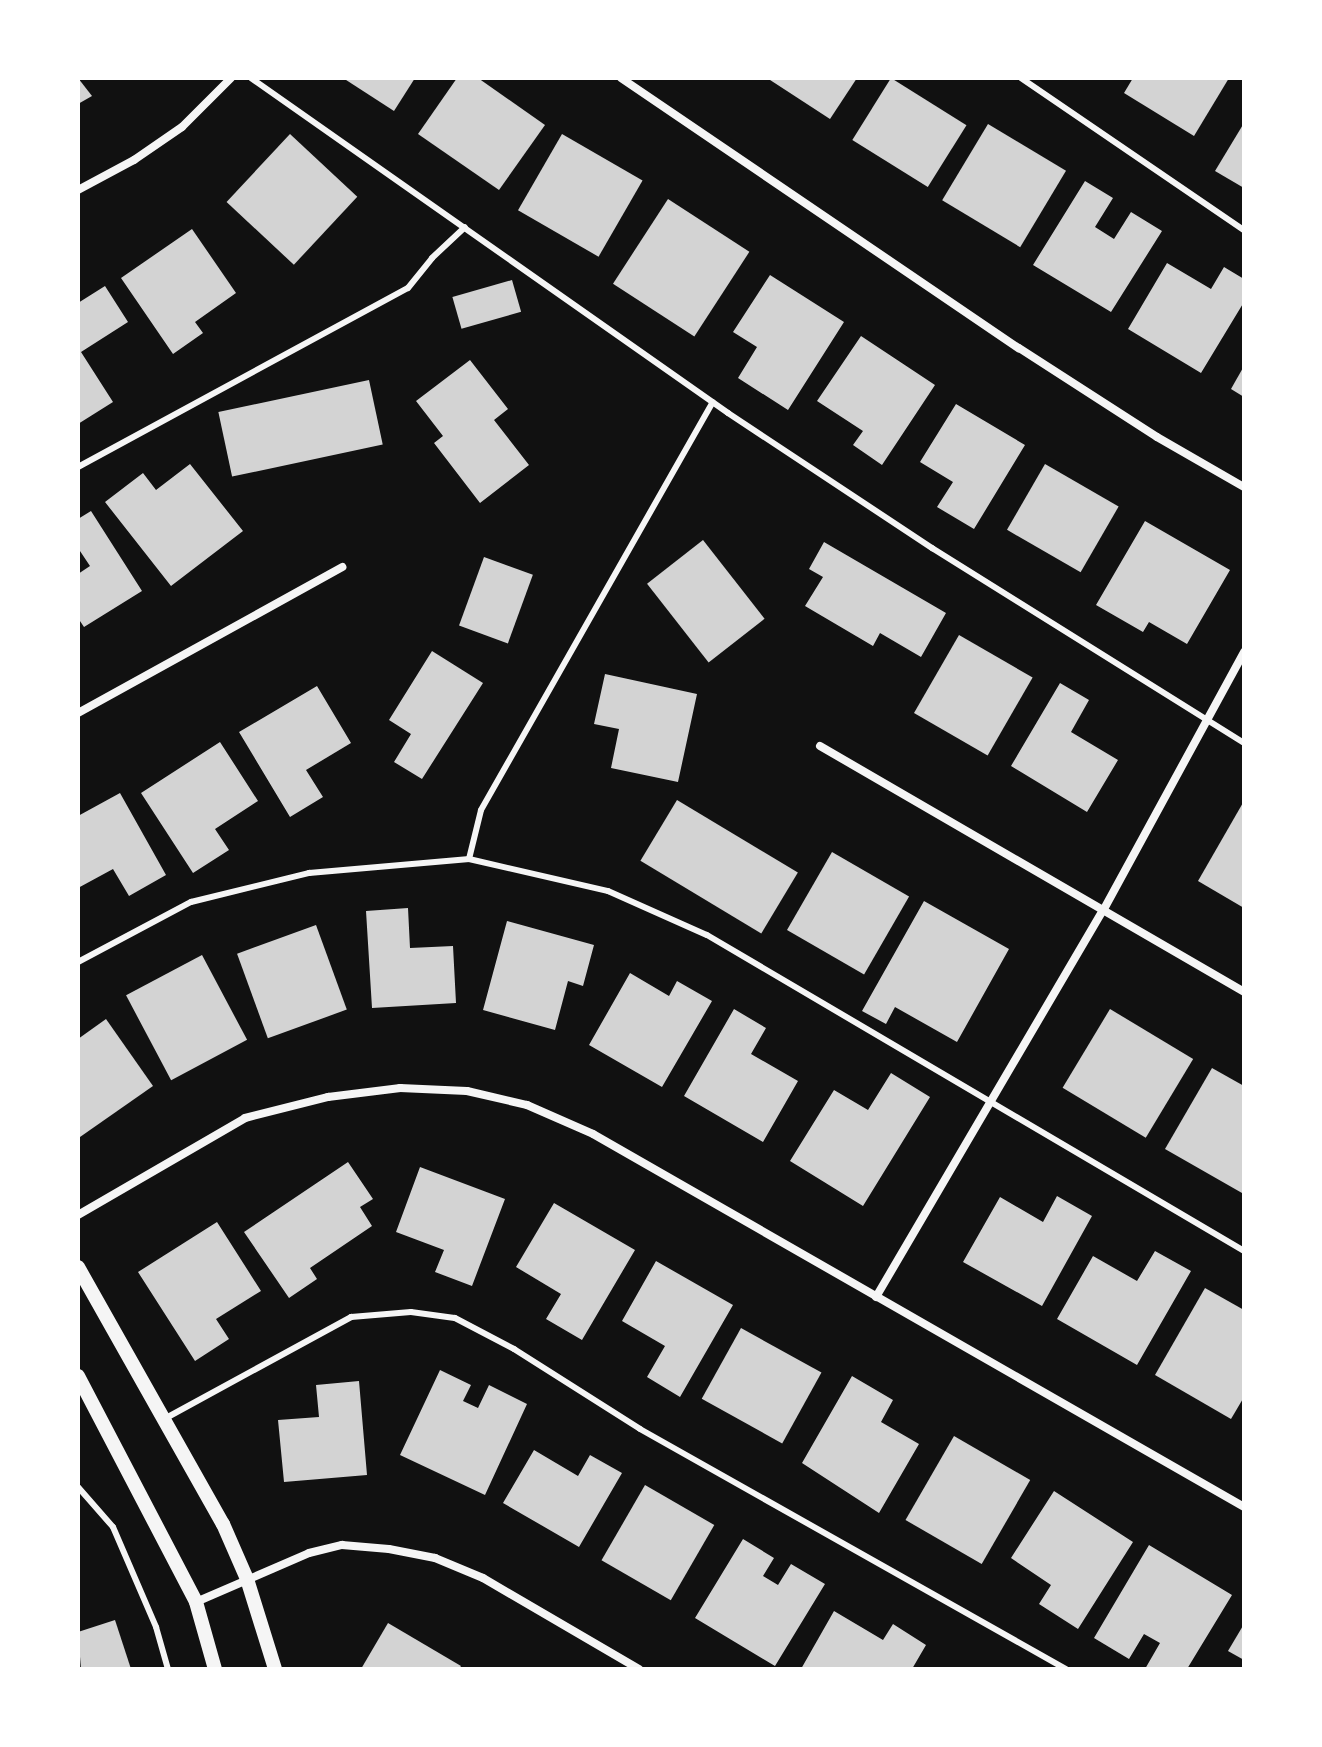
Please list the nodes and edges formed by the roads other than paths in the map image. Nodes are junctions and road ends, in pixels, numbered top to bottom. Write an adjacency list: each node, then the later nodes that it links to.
1 (231, 78): 5 (street)
2 (251, 78): 6 (lane)
3 (621, 78): 10 (street)
4 (1021, 78): 7 (lane)
5 (78, 190)
6 (465, 227): 8 (lane); 9 (lane)
7 (1244, 230)
8 (713, 402): 14 (lane); 17 (lane)
9 (78, 467)
10 (1244, 487)
11 (342, 567): 13 (street)
12 (1244, 652): 14 (street)
13 (78, 713)
14 (1206, 722): 15 (lane); 18 (street)
15 (1244, 743)
16 (820, 746): 18 (street)
17 (469, 859): 19 (lane); 21 (lane)
18 (1104, 909): 20 (street); 21 (street)
19 (78, 962)
20 (1244, 992)
21 (991, 1099): 23 (lane); 25 (street)
22 (78, 1215): 25 (street)
23 (1244, 1251)
24 (78, 1267): 27 (street)
25 (876, 1297): 29 (street)
26 (78, 1376): 31 (street)
27 (166, 1418): 30 (street); 36 (lane)
28 (78, 1487): 32 (lane)
29 (1244, 1507)
30 (247, 1579): 31 (street); 34 (street); 35 (street)
31 (196, 1602): 33 (street)
32 (168, 1669)
33 (215, 1669)
34 (275, 1669)
35 (639, 1669)
36 (1066, 1669)

